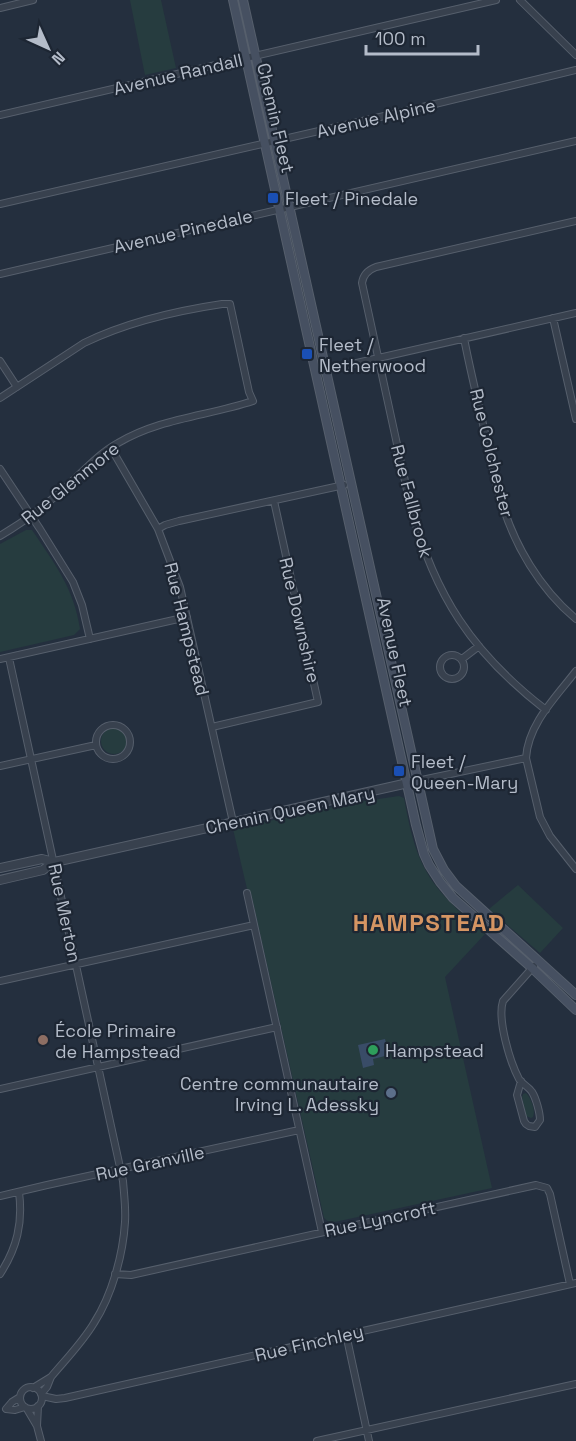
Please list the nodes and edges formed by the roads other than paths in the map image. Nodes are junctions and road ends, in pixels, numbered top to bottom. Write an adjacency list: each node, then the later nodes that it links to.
1 (33, 0): 6 (street)
2 (233, 0): 9 (main road, Chemin Fleet)
3 (243, 0): 8 (main road, Chemin Fleet)
4 (496, 0): 8 (street, Avenue Randall)
5 (520, 0): 7 (street)
6 (0, 8)
7 (576, 55)
8 (256, 56): 9 (street, Avenue Randall); 12 (main road, Chemin Fleet)
9 (246, 58): 11 (street, Avenue Randall); 14 (main road, Chemin Fleet)
10 (576, 70): 12 (street, Avenue Alpine)
11 (0, 115)
12 (275, 141): 14 (street, Avenue Alpine); 16 (main road, Chemin Fleet)
13 (576, 141): 16 (street, Avenue Pinedale)
14 (265, 143): 15 (street, Avenue Alpine); 16 (main road, Chemin Fleet)
15 (0, 204)
16 (284, 208): 18 (main road, Chemin Fleet); 19 (main road, Chemin Fleet); 20 (street, Avenue Pinedale)
17 (576, 221): 24 (street, Rue Fallbrook)
18 (297, 241): 26 (main road, Avenue Fleet)
19 (287, 243): 27 (main road, Avenue Fleet)
20 (0, 273)
21 (576, 313): 22 (street)
22 (553, 318): 23 (street); 30 (street)
23 (464, 338): 24 (street); 40 (street, Rue Colchester)
24 (377, 358): 26 (street); 42 (street, Rue Fallbrook)
25 (0, 361): 28 (street)
26 (327, 370): 27 (street); 34 (main road, Avenue Fleet)
27 (316, 372): 34 (main road, Avenue Fleet)
28 (16, 387): 29 (street); 32 (street, Rue Glenmore)
29 (0, 398)
30 (575, 408): 31 (street)
31 (576, 419)
32 (111, 448): 36 (street, Rue Glenmore); 37 (street, Rue Hampstead)
33 (0, 469): 36 (street)
34 (346, 485): 35 (street); 53 (main road, Avenue Fleet); 54 (main road, Avenue Fleet)
35 (274, 501): 37 (street); 48 (street, Rue Downshire)
36 (31, 516): 38 (street, Rue Glenmore); 41 (street)
37 (158, 529): 39 (street, Rue Hampstead)
38 (0, 536)
39 (187, 617): 41 (street); 48 (street, Rue Hampstead)
40 (576, 619)
41 (90, 639): 43 (street)
42 (478, 646): 45 (street); 47 (street, Rue Fallbrook)
43 (9, 657): 44 (street); 51 (street, Rue Merton)
44 (0, 659)
45 (462, 659): 45 (street)
46 (576, 671): 47 (street)
47 (546, 710): 50 (street)
48 (212, 727): 55 (street, Rue Hampstead)
49 (96, 745): 49 (street); 51 (street)
50 (526, 758): 53 (street, Chemin Queen Mary); 58 (street)
51 (31, 760): 52 (street); 56 (street, Rue Merton)
52 (0, 766)
53 (417, 781): 54 (street, Chemin Queen Mary); 62 (main road, Avenue Fleet)
54 (407, 784): 55 (street, Chemin Queen Mary); 64 (main road, Avenue Fleet)
55 (232, 822): 56 (street, Chemin Queen Mary)
56 (54, 862): 57 (street, Chemin Queen Mary); 59 (street, Chemin Queen Mary); 63 (street, Rue Merton)
57 (0, 868)
58 (576, 869)
59 (0, 880)
60 (247, 893): 61 (street)
61 (254, 925): 63 (street); 68 (street)
62 (539, 961): 64 (street); 66 (main road, Avenue Fleet)
63 (76, 965): 65 (street); 69 (street, Rue Merton)
64 (532, 968): 67 (main road, Avenue Fleet); 70 (street)
65 (0, 981)
66 (576, 994)
67 (576, 1010)
68 (277, 1027): 69 (street); 72 (street)
69 (99, 1067): 71 (street); 73 (street, Rue Merton)
70 (520, 1081): 70 (street)
71 (0, 1089)
72 (299, 1130): 73 (street, Rue Granville); 76 (street)
73 (121, 1169): 74 (street, Rue Granville); 78 (street, Rue Merton)
74 (19, 1192): 75 (street, Rue Granville); 77 (street)
75 (0, 1197)
76 (322, 1232): 78 (street, Rue Lyncroft); 79 (street, Rue Lyncroft)
77 (0, 1274)
78 (115, 1274): 81 (street, Rue Merton)
79 (573, 1284): 80 (street, Rue Finchley)
80 (346, 1334): 84 (street, Rue Finchley); 90 (street)
81 (51, 1377): 83 (street); 84 (street)
82 (576, 1384): 90 (street)
83 (33, 1388): 84 (street); 85 (street)
84 (41, 1395): 86 (street)
85 (20, 1397): 87 (street); 88 (street)
86 (38, 1406): 87 (street); 89 (street)
87 (26, 1408): 88 (street); 89 (street)
88 (3, 1410)
89 (37, 1426): 91 (street)
90 (367, 1430): 92 (street); 93 (street)
91 (41, 1441)
92 (317, 1441)
93 (369, 1441)

